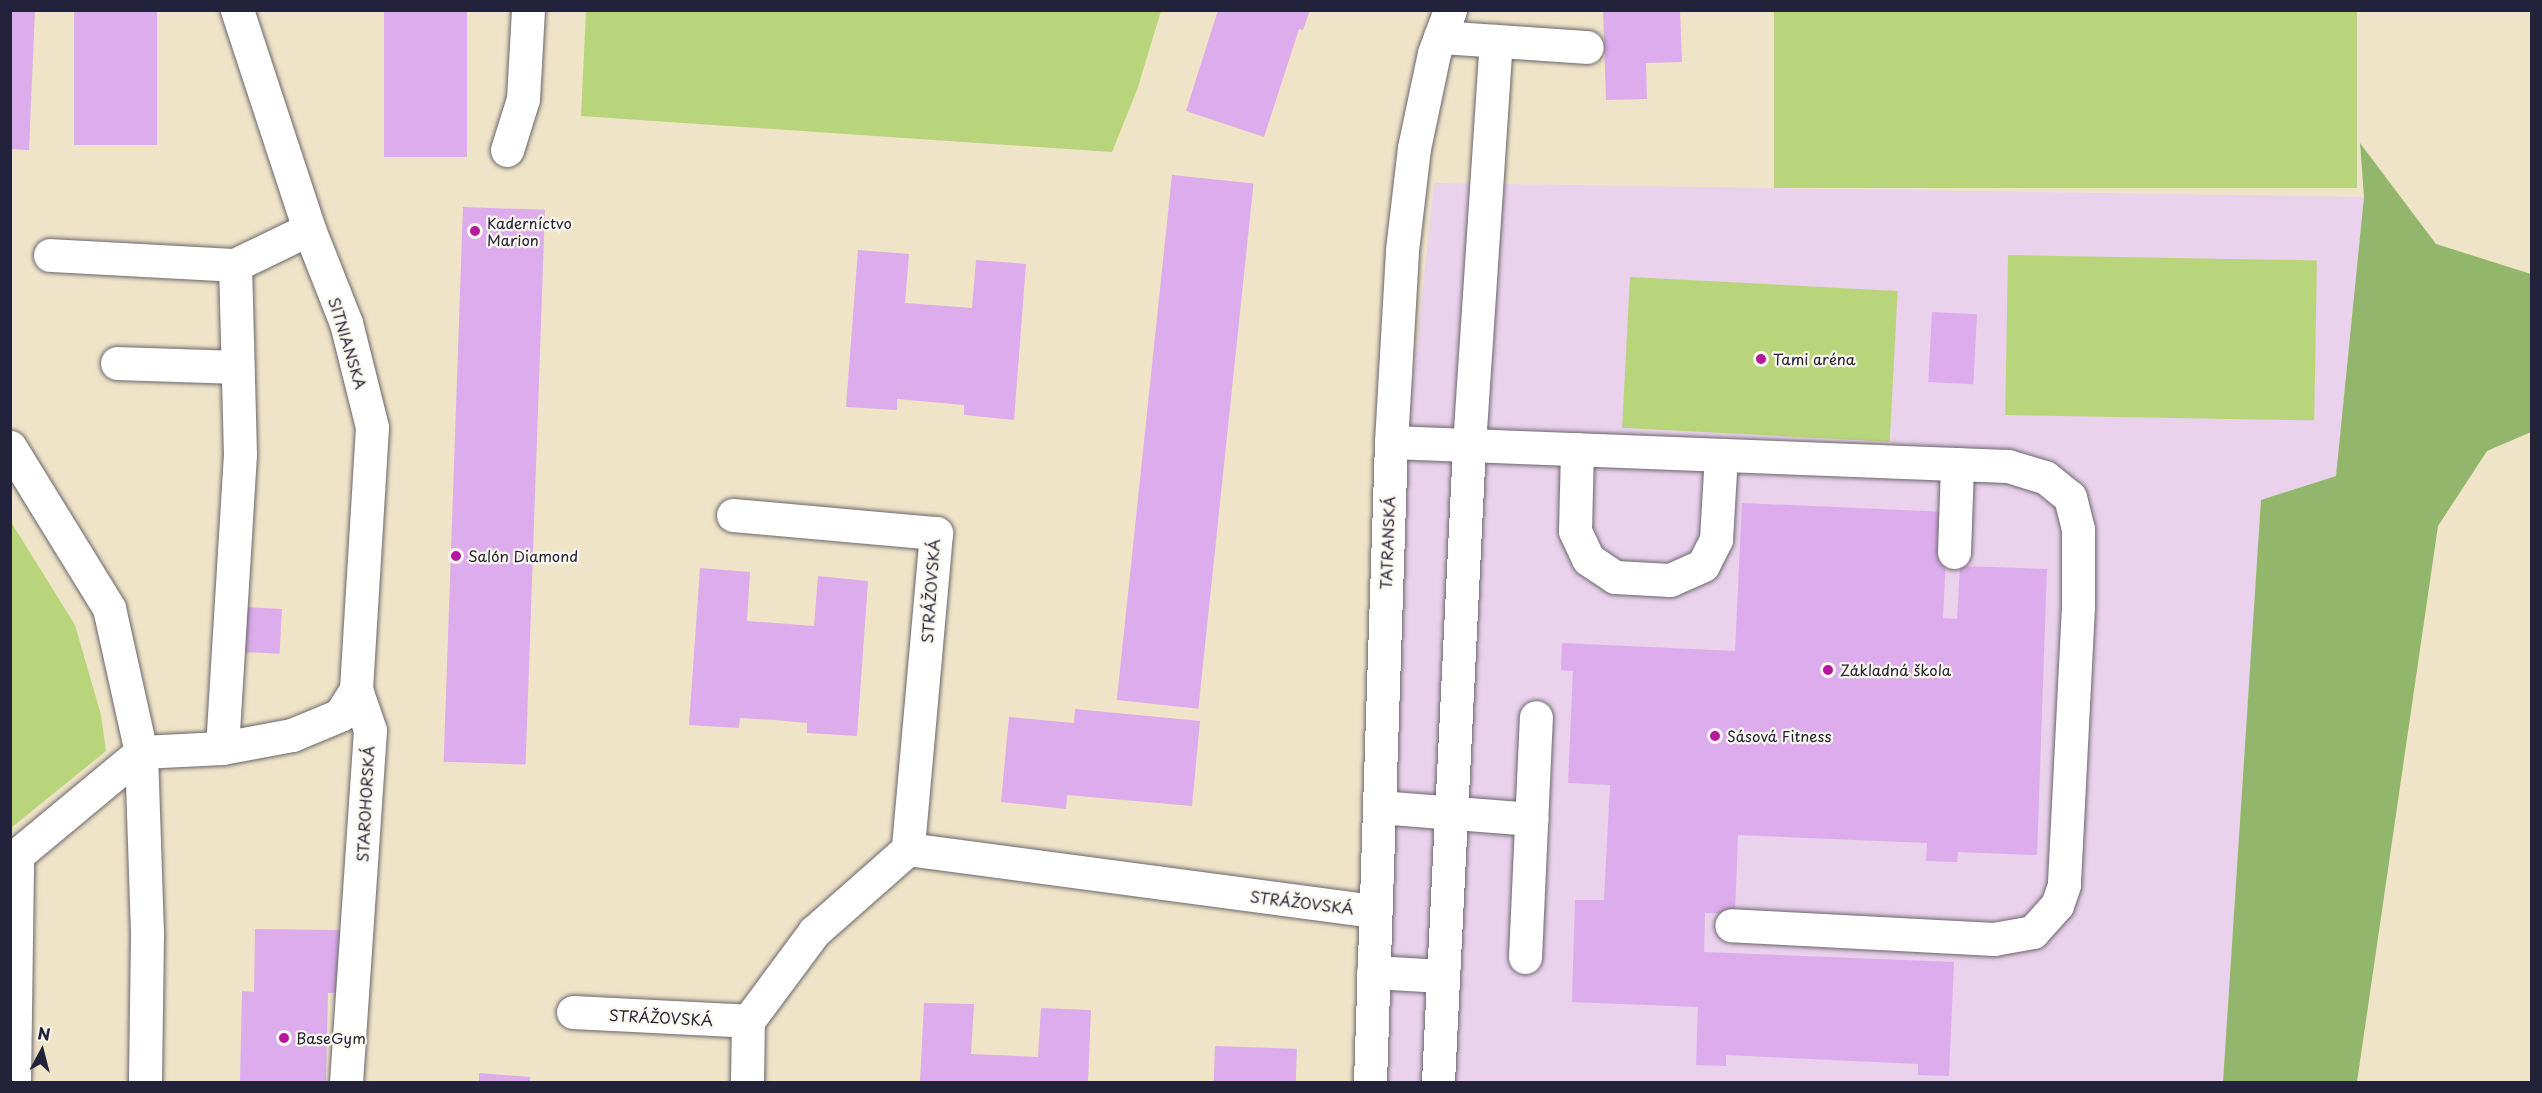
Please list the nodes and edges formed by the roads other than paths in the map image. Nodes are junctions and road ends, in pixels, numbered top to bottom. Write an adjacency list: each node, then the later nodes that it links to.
1 (237, 10): 7 (street, SITNIANSKA)
2 (528, 10): 6 (street)
3 (1445, 24): 4 (street); 12 (street, TATRANSKÁ)
4 (1496, 41): 5 (street); 13 (street)
5 (1587, 47)
6 (507, 150)
7 (309, 229): 9 (street); 20 (street, SITNIANSKA)
8 (50, 255): 9 (street)
9 (235, 265): 11 (street)
10 (117, 363): 11 (street)
11 (237, 367): 22 (street)
12 (1391, 442): 13 (street); 24 (street, TATRANSKÁ)
13 (1469, 445): 15 (street); 25 (street)
14 (10, 447): 23 (street)
15 (1577, 449): 16 (street); 16 (street)
16 (1721, 454): 17 (street)
17 (1957, 464): 19 (street); 29 (street)
18 (733, 514): 27 (street, STRÁŽOVSKÁ)
19 (1954, 552)
20 (356, 689): 22 (street); 37 (street, STAROHORSKÁ)
21 (1536, 717): 26 (street)
22 (222, 748): 23 (street)
23 (141, 752): 35 (street); 36 (street)
24 (1379, 807): 25 (street); 28 (street, TATRANSKÁ)
25 (1450, 813): 26 (street); 32 (street)
26 (1532, 819): 30 (street)
27 (908, 849): 28 (street, STRÁŽOVSKÁ); 34 (street)
28 (1375, 911): 31 (street, TATRANSKÁ)
29 (1731, 925)
30 (1525, 957)
31 (1373, 972): 32 (street); 39 (street, TATRANSKÁ)
32 (1443, 976): 40 (street)
33 (573, 1012): 34 (street, STRÁŽOVSKÁ)
34 (748, 1021): 38 (street)
35 (14, 1083)
36 (145, 1083)
37 (346, 1083)
38 (747, 1083)
39 (1370, 1083)
40 (1438, 1083)

